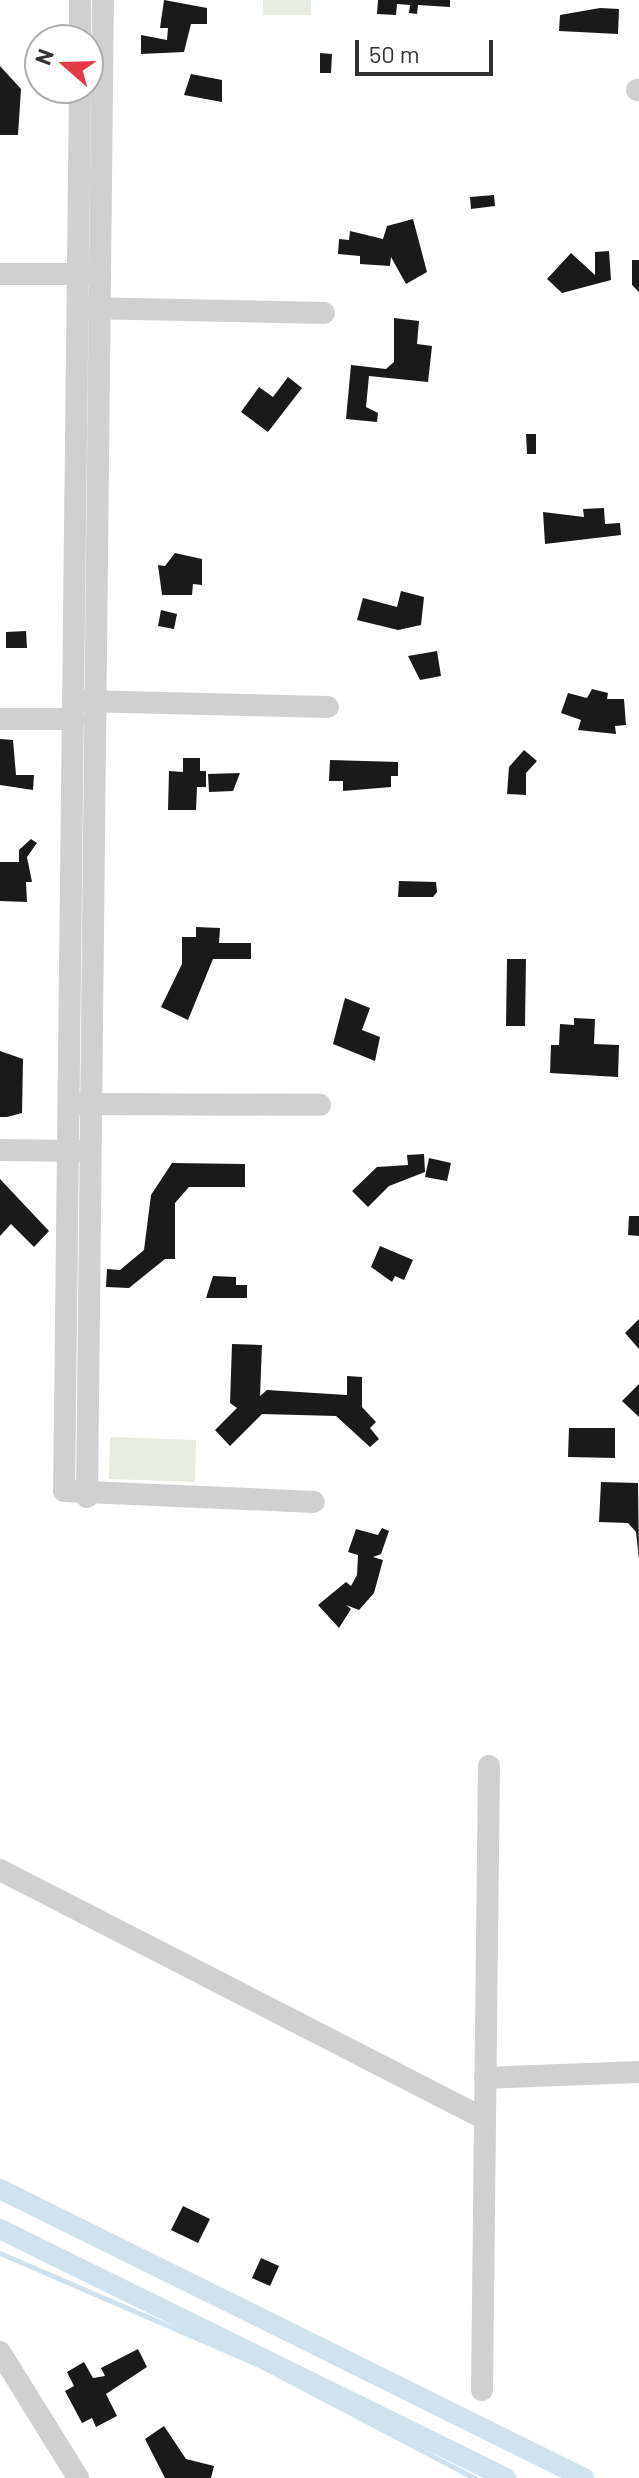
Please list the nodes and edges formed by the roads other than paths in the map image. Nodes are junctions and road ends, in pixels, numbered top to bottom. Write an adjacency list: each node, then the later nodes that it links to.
1 (80, 0): 3 (street)
2 (103, 0): 6 (street)
3 (80, 24)
4 (81, 104): 6 (street)
5 (0, 274): 6 (street)
6 (89, 274): 7 (street); 8 (street)
7 (76, 308): 8 (street); 10 (street)
8 (100, 309): 9 (street); 10 (street)
9 (324, 313)
10 (81, 707): 11 (street); 12 (street); 13 (street)
11 (328, 707)
12 (0, 719)
13 (81, 1104): 14 (street); 16 (street)
14 (320, 1105)
15 (0, 1150): 16 (street)
16 (80, 1151): 17 (street); 17 (street)
17 (87, 1497): 18 (street)
18 (314, 1502)
19 (489, 1766): 22 (street)
20 (0, 1870): 23 (street)
21 (639, 2072): 22 (street)
22 (485, 2078): 23 (street)
23 (485, 2119): 25 (street)
24 (0, 2352): 26 (street)
25 (482, 2390)
26 (78, 2478)

